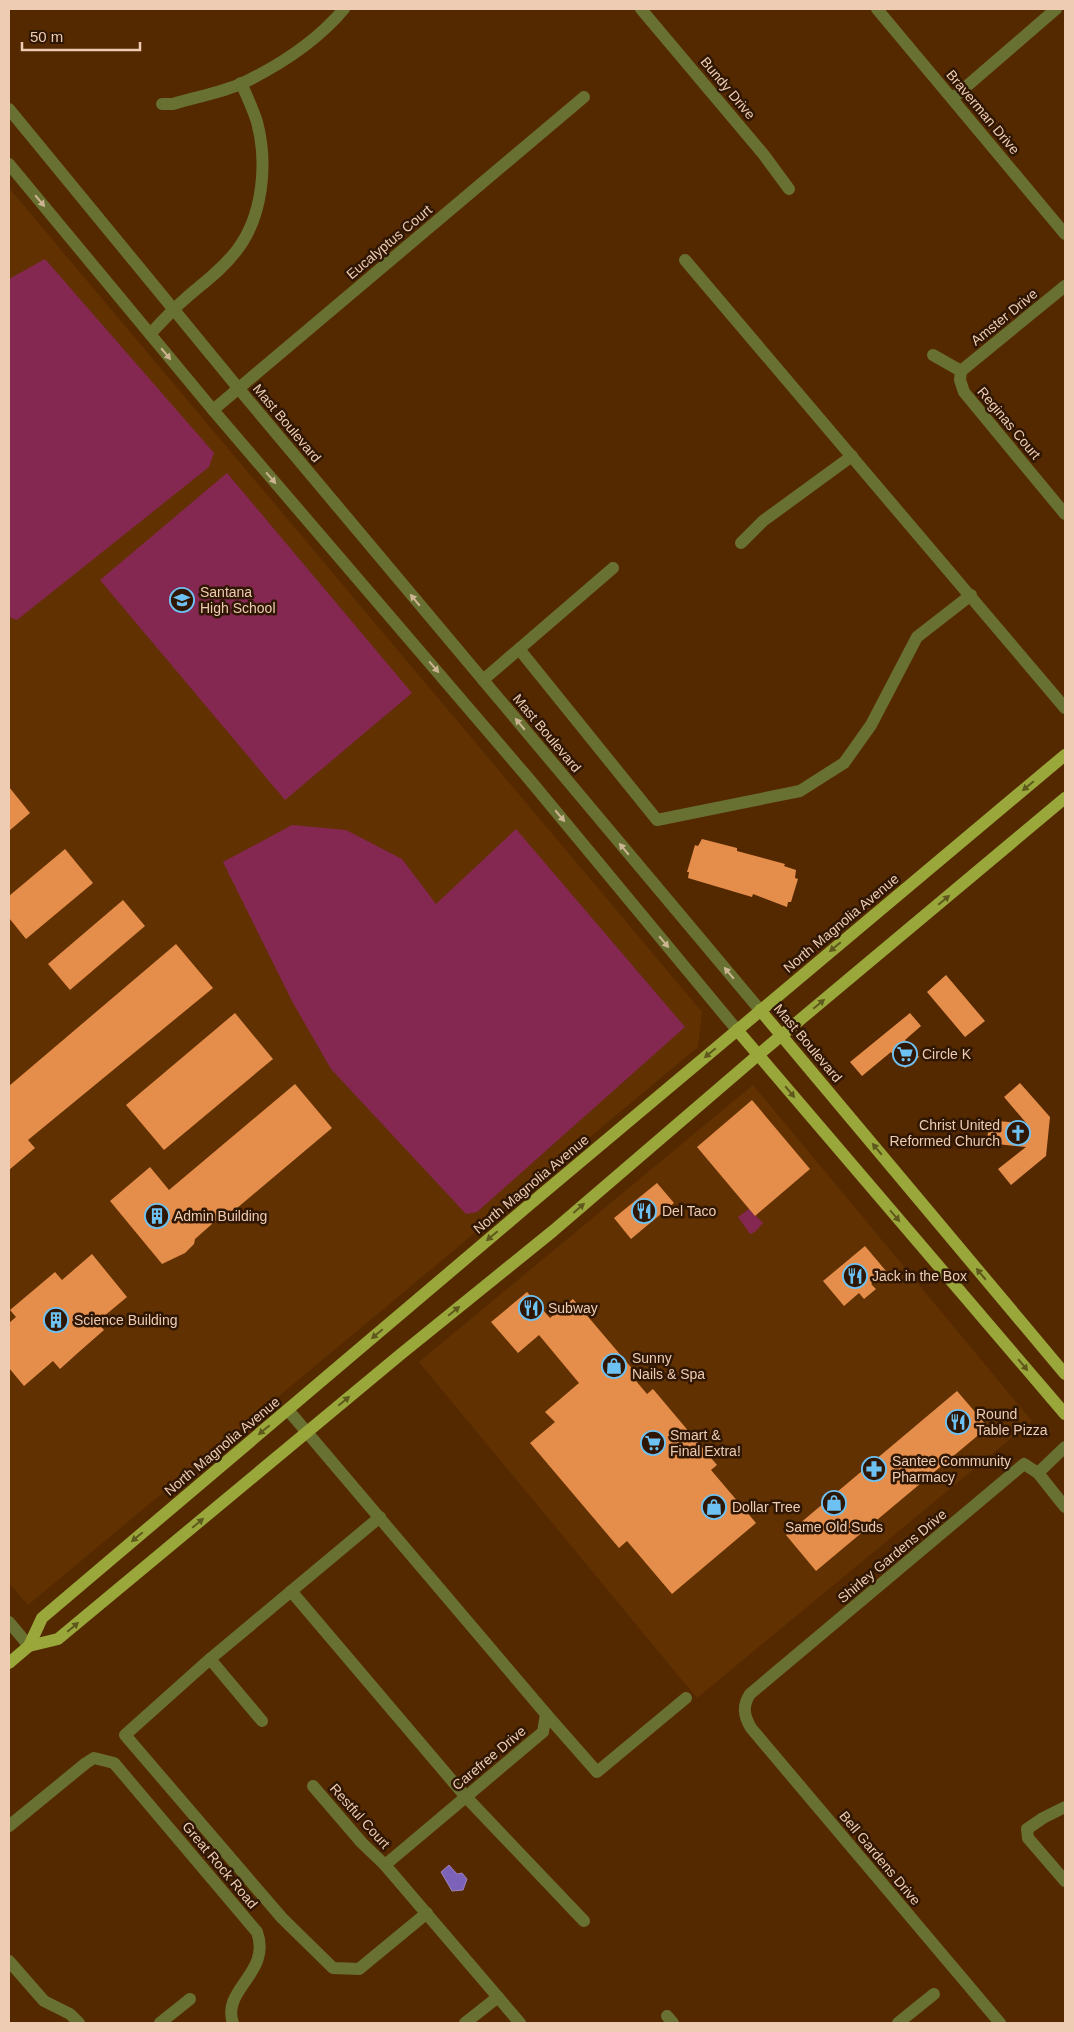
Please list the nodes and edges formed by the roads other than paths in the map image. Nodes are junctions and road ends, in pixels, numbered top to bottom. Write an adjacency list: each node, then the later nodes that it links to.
1 (344, 9): 5 (street)
2 (641, 9): 11 (street, Bundy Drive)
3 (877, 9): 7 (street, Braverman Drive)
4 (1056, 9): 7 (street)
5 (242, 84): 8 (street); 15 (street)
6 (584, 97): 19 (street, Eucalyptus Court)
7 (953, 98): 12 (street, Braverman Drive)
8 (162, 104)
9 (9, 109): 15 (street, Mast Boulevard)
10 (9, 164): 16 (street, one-way to 16)
11 (789, 189)
12 (1065, 234)
13 (686, 260): 21 (street)
14 (1065, 286): 18 (street, Amster Drive)
15 (175, 309): 16 (street); 19 (street, Mast Boulevard)
16 (150, 334): 20 (street, one-way to 20)
17 (933, 355): 18 (street)
18 (961, 370): 22 (street, Reginas Court)
19 (239, 389): 20 (street, Eucalyptus Court); 27 (street, Mast Boulevard, one-way to 19)
20 (213, 410): 32 (street, one-way to 32)
21 (852, 456): 23 (street); 25 (street)
22 (1065, 514)
23 (741, 543)
24 (613, 568): 26 (street)
25 (971, 595): 26 (street); 28 (street)
26 (519, 649): 27 (street)
27 (483, 680): 31 (street, Mast Boulevard, one-way to 27)
28 (1065, 708)
29 (1065, 755): 31 (main road, North Magnolia Avenue, one-way to 31)
30 (1065, 798): 33 (main road, North Magnolia Avenue, one-way to 30)
31 (760, 1010): 32 (main road, North Magnolia Avenue); 33 (main road, Mast Boulevard)
32 (737, 1030): 34 (main road); 36 (main road, North Magnolia Avenue, one-way to 36)
33 (782, 1036): 34 (main road, North Magnolia Avenue); 35 (main road, Mast Boulevard, one-way to 33)
34 (758, 1055): 37 (main road, one-way to 37); 38 (main road, North Magnolia Avenue, one-way to 34)
35 (1065, 1374)
36 (288, 1410): 38 (street); 45 (main road, North Magnolia Avenue, one-way to 45)
37 (1065, 1414)
38 (307, 1433): 42 (street); 45 (main road, North Magnolia Avenue, one-way to 38)
39 (1065, 1447): 40 (street)
40 (1038, 1473): 41 (street); 49 (street, Shirley Gardens Drive)
41 (1065, 1507)
42 (380, 1517): 43 (street); 50 (street)
43 (291, 1591): 46 (street); 53 (street)
44 (9, 1622): 45 (street)
45 (29, 1646): 47 (main road, North Magnolia Avenue)
46 (210, 1658): 51 (street); 58 (street)
47 (9, 1664)
48 (686, 1698): 50 (street)
49 (744, 1709): 70 (street, Bell Gardens Drive)
50 (546, 1714): 53 (street, Carefree Drive)
51 (262, 1721)
52 (313, 1786): 56 (street, Restful Court)
53 (466, 1796): 56 (street, Carefree Drive); 59 (street)
54 (1065, 1807): 57 (street)
55 (9, 1826): 66 (street, Great Rock Road)
56 (385, 1865): 58 (street)
57 (1065, 1881)
58 (426, 1913): 62 (street)
59 (584, 1922)
60 (9, 1961): 64 (street)
61 (934, 1994): 69 (street)
62 (498, 1998): 67 (street); 68 (street)
63 (190, 1999): 65 (street)
64 (79, 2023)
65 (160, 2023)
66 (233, 2023)
67 (465, 2023)
68 (520, 2023)
69 (898, 2023)
70 (1000, 2023)

